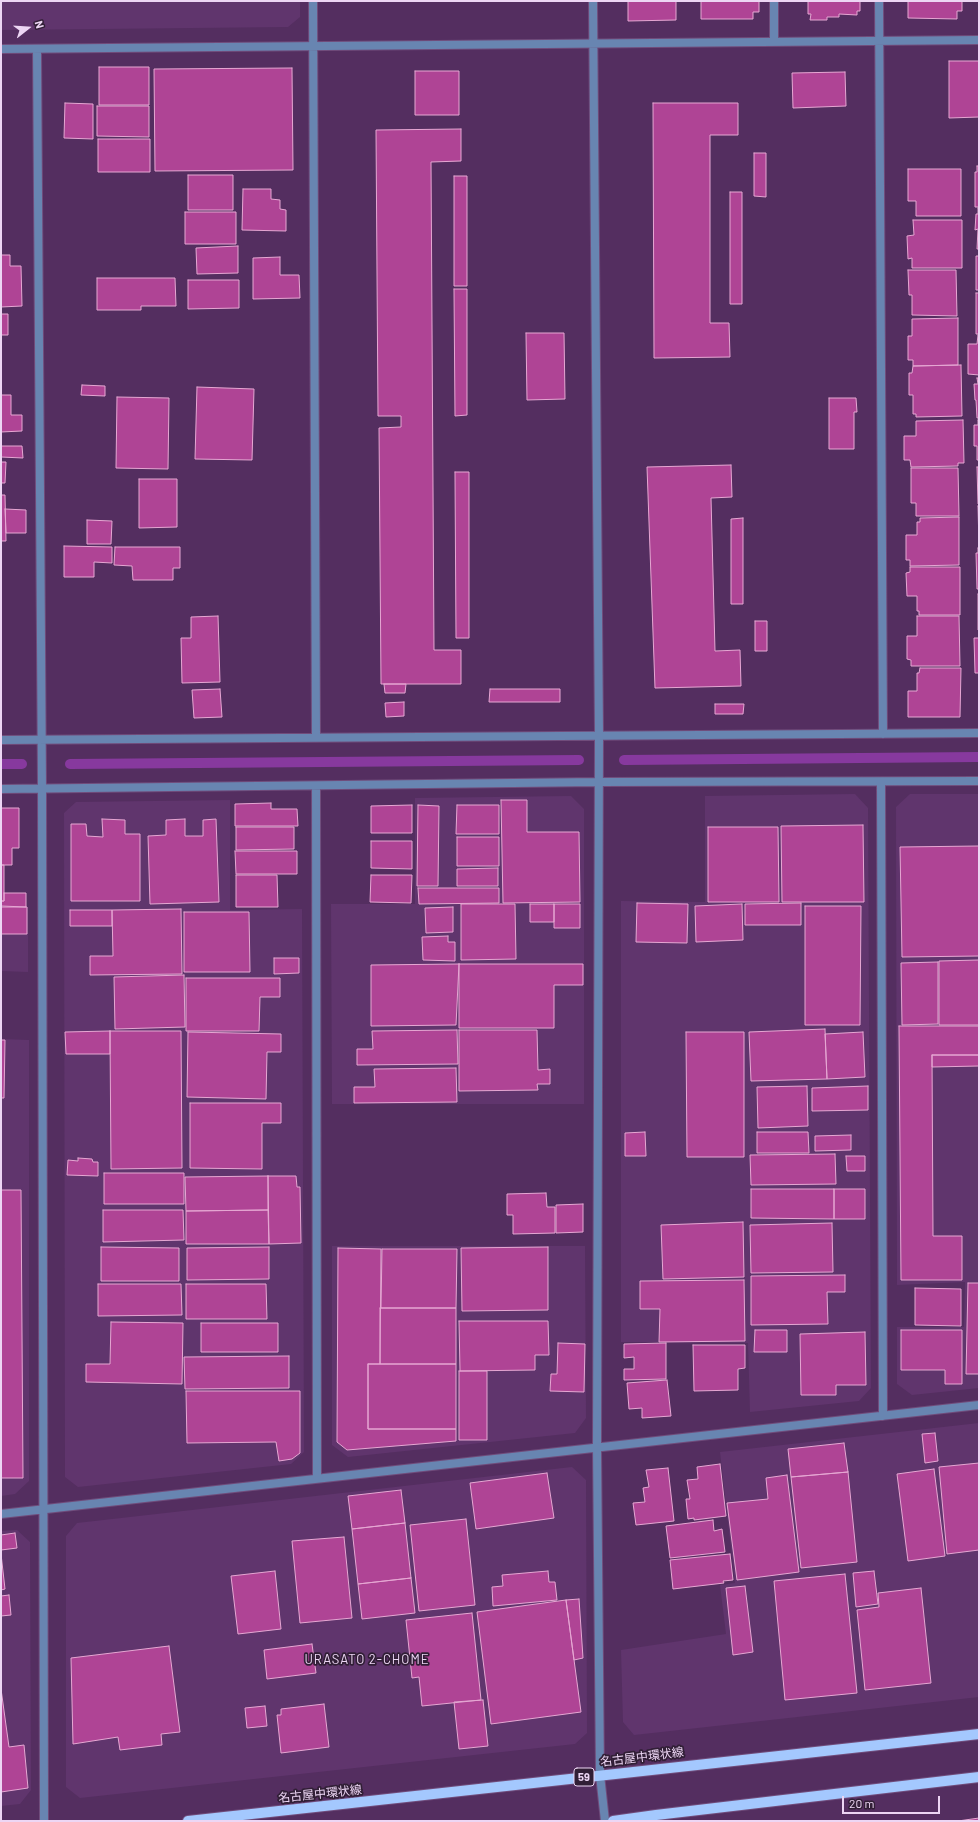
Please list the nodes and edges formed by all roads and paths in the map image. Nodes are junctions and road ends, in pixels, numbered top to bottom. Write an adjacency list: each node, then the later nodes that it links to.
1 (313, 1): 9 (street)
2 (593, 1): 8 (street)
3 (774, 1): 7 (street)
4 (879, 1): 5 (street)
5 (879, 40): 6 (street); 7 (street); 13 (street)
6 (979, 40)
7 (774, 42): 8 (street)
8 (593, 43): 9 (street); 14 (street)
9 (313, 46): 11 (street); 15 (street)
10 (1, 49): 11 (street)
11 (37, 49): 17 (street)
12 (979, 733): 13 (street)
13 (883, 734): 14 (street)
14 (599, 735): 15 (street); 18 (street)
15 (316, 738): 17 (street)
16 (1, 740): 17 (street)
17 (41, 740): 23 (street)
18 (598, 782): 19 (street); 21 (street); 26 (street)
19 (881, 782): 20 (street); 25 (street)
20 (979, 782)
21 (316, 786): 23 (street); 27 (street)
22 (1, 789): 23 (street)
23 (42, 789): 28 (street)
24 (979, 1405): 25 (street)
25 (883, 1416): 26 (street)
26 (597, 1447): 27 (street); 31 (street)
27 (317, 1478): 28 (street)
28 (43, 1510): 29 (street); 33 (street)
29 (1, 1514)
30 (979, 1734): 31 (main road, 名古屋中環状線 / 59)
31 (600, 1775): 34 (main road, 名古屋中環状線 / 59); 35 (street)
32 (979, 1777): 36 (main road)
33 (44, 1821)
34 (188, 1821)
35 (605, 1821)
36 (613, 1821)

